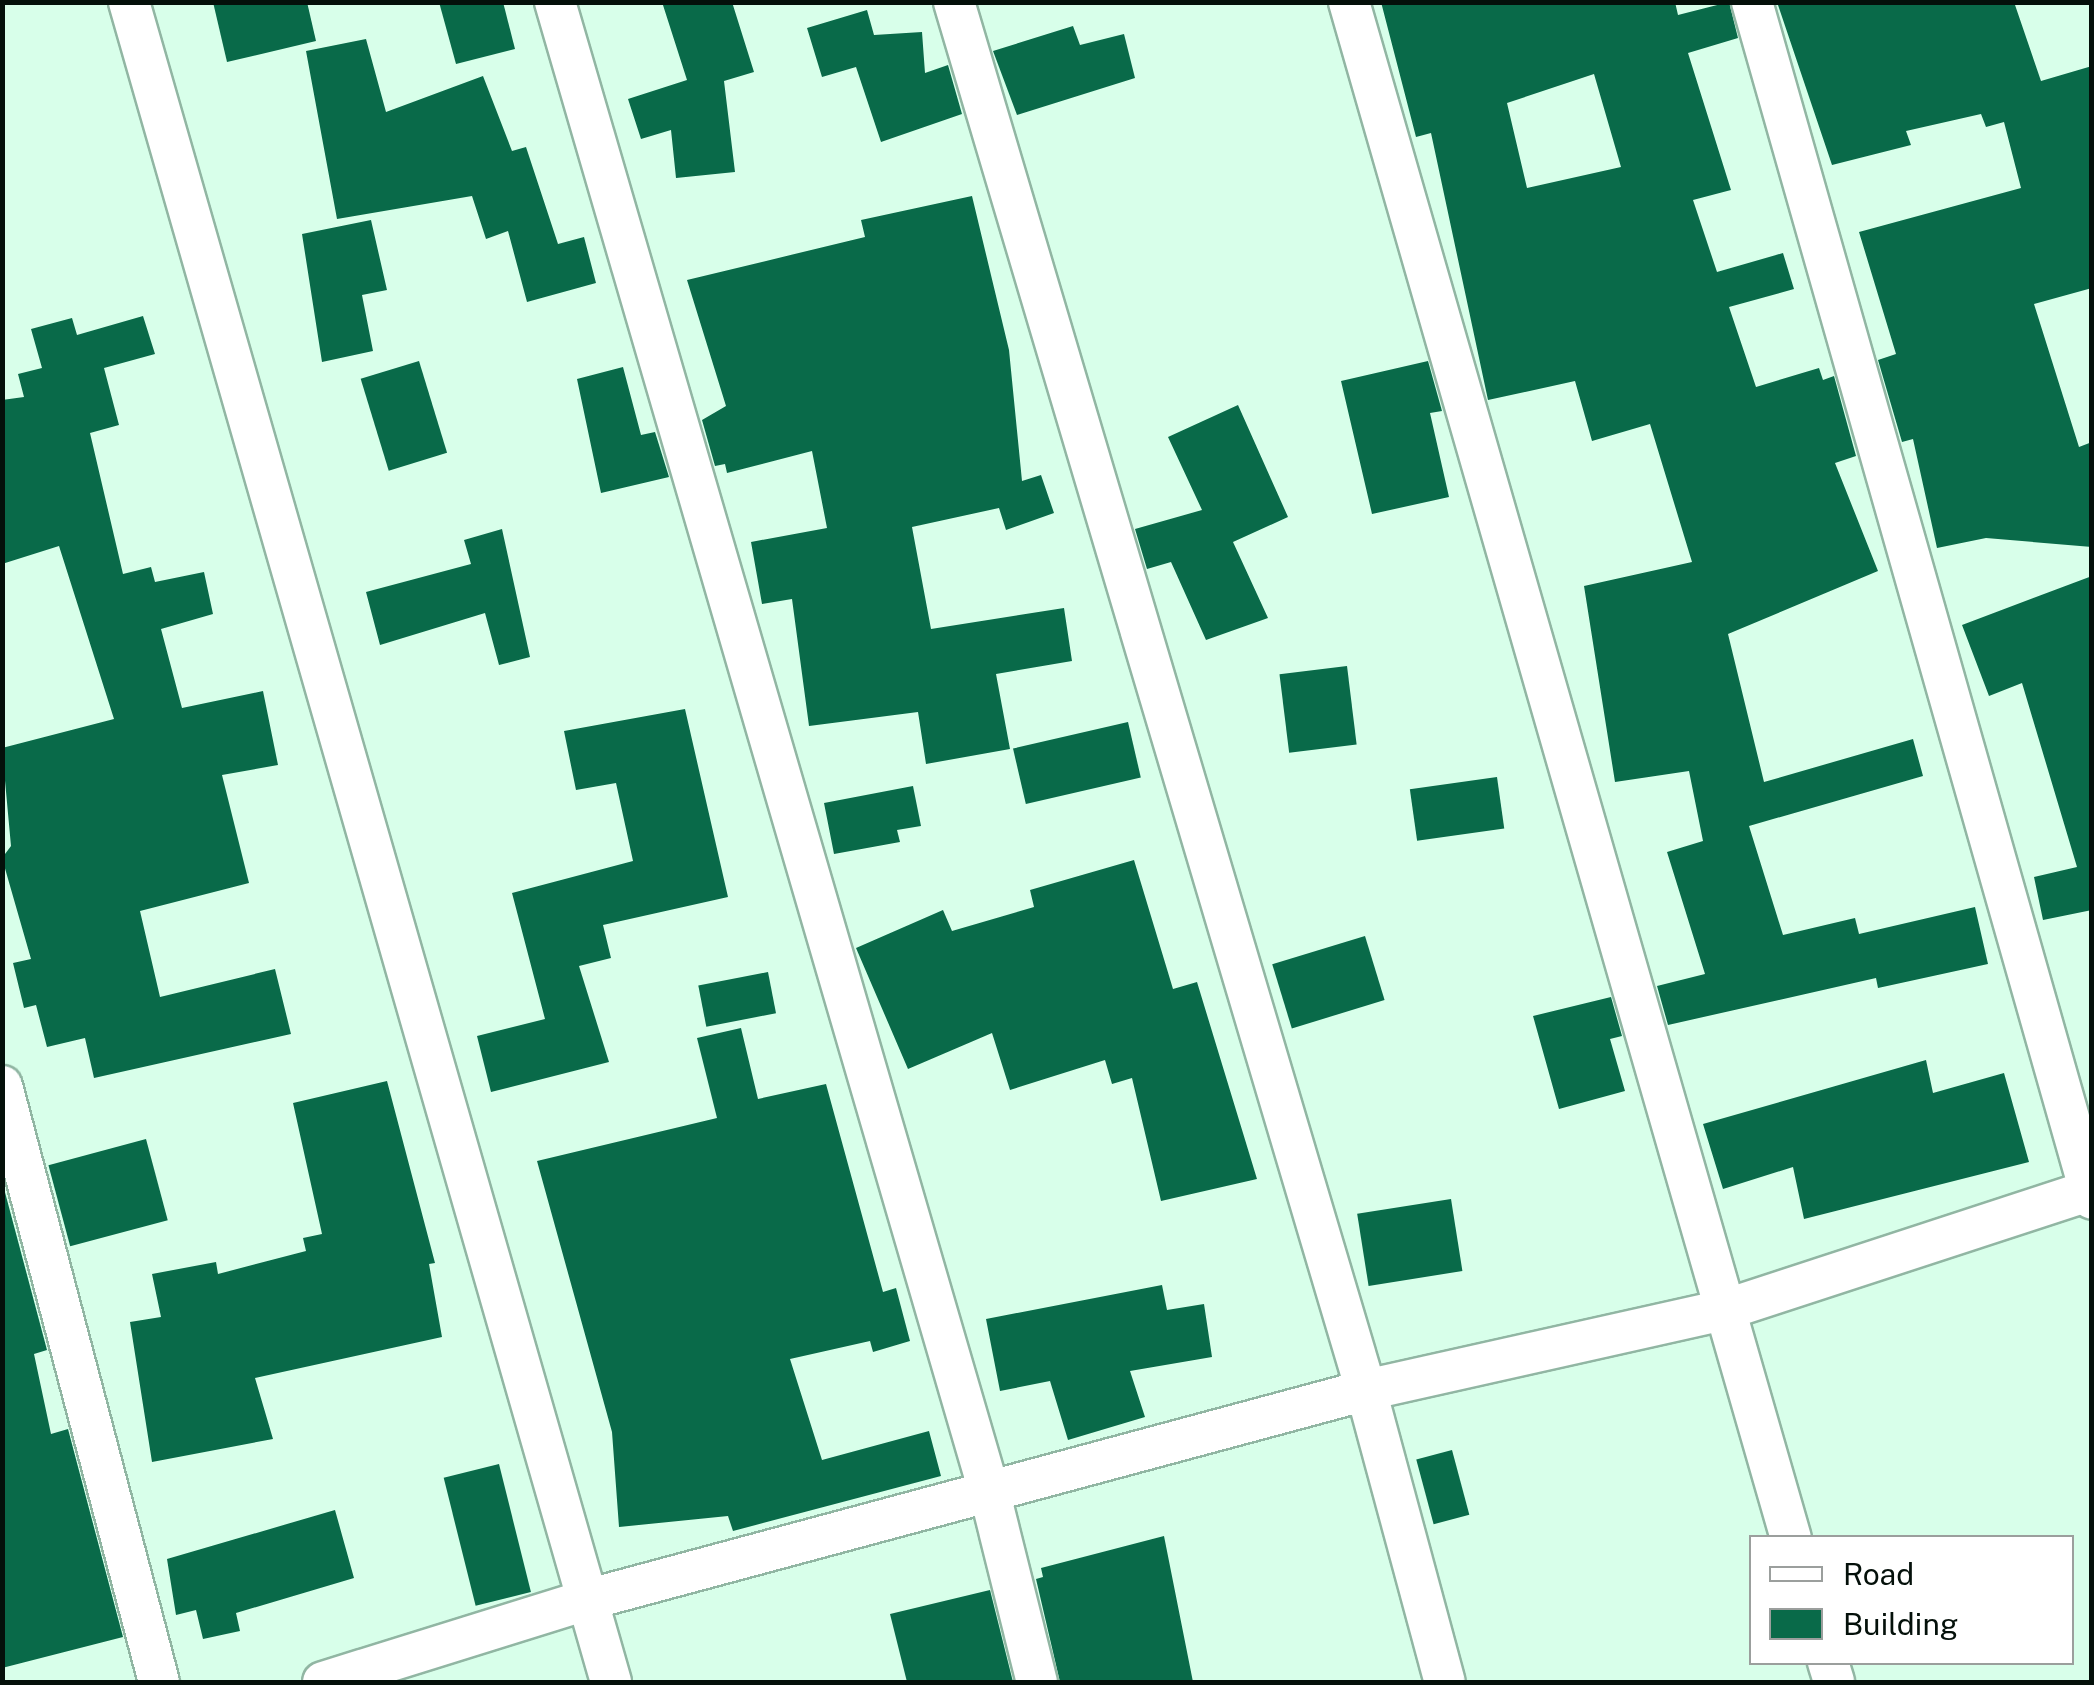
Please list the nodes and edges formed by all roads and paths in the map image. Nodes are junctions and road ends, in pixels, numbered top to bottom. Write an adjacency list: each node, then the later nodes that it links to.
1 (129, 2): 12 (street)
2 (555, 2): 10 (street)
3 (954, 2): 9 (street)
4 (1349, 2): 8 (street)
5 (1752, 2): 7 (street)
6 (2, 1086): 13 (street)
7 (2091, 1193): 8 (street)
8 (1724, 1310): 9 (street); 11 (street)
9 (1366, 1390): 10 (street); 17 (street)
10 (990, 1494): 12 (street); 16 (street)
11 (1790, 1535)
12 (590, 1598): 14 (street); 15 (street)
13 (159, 1682)
14 (323, 1682)
15 (612, 1682)
16 (1037, 1682)
17 (1445, 1682)

